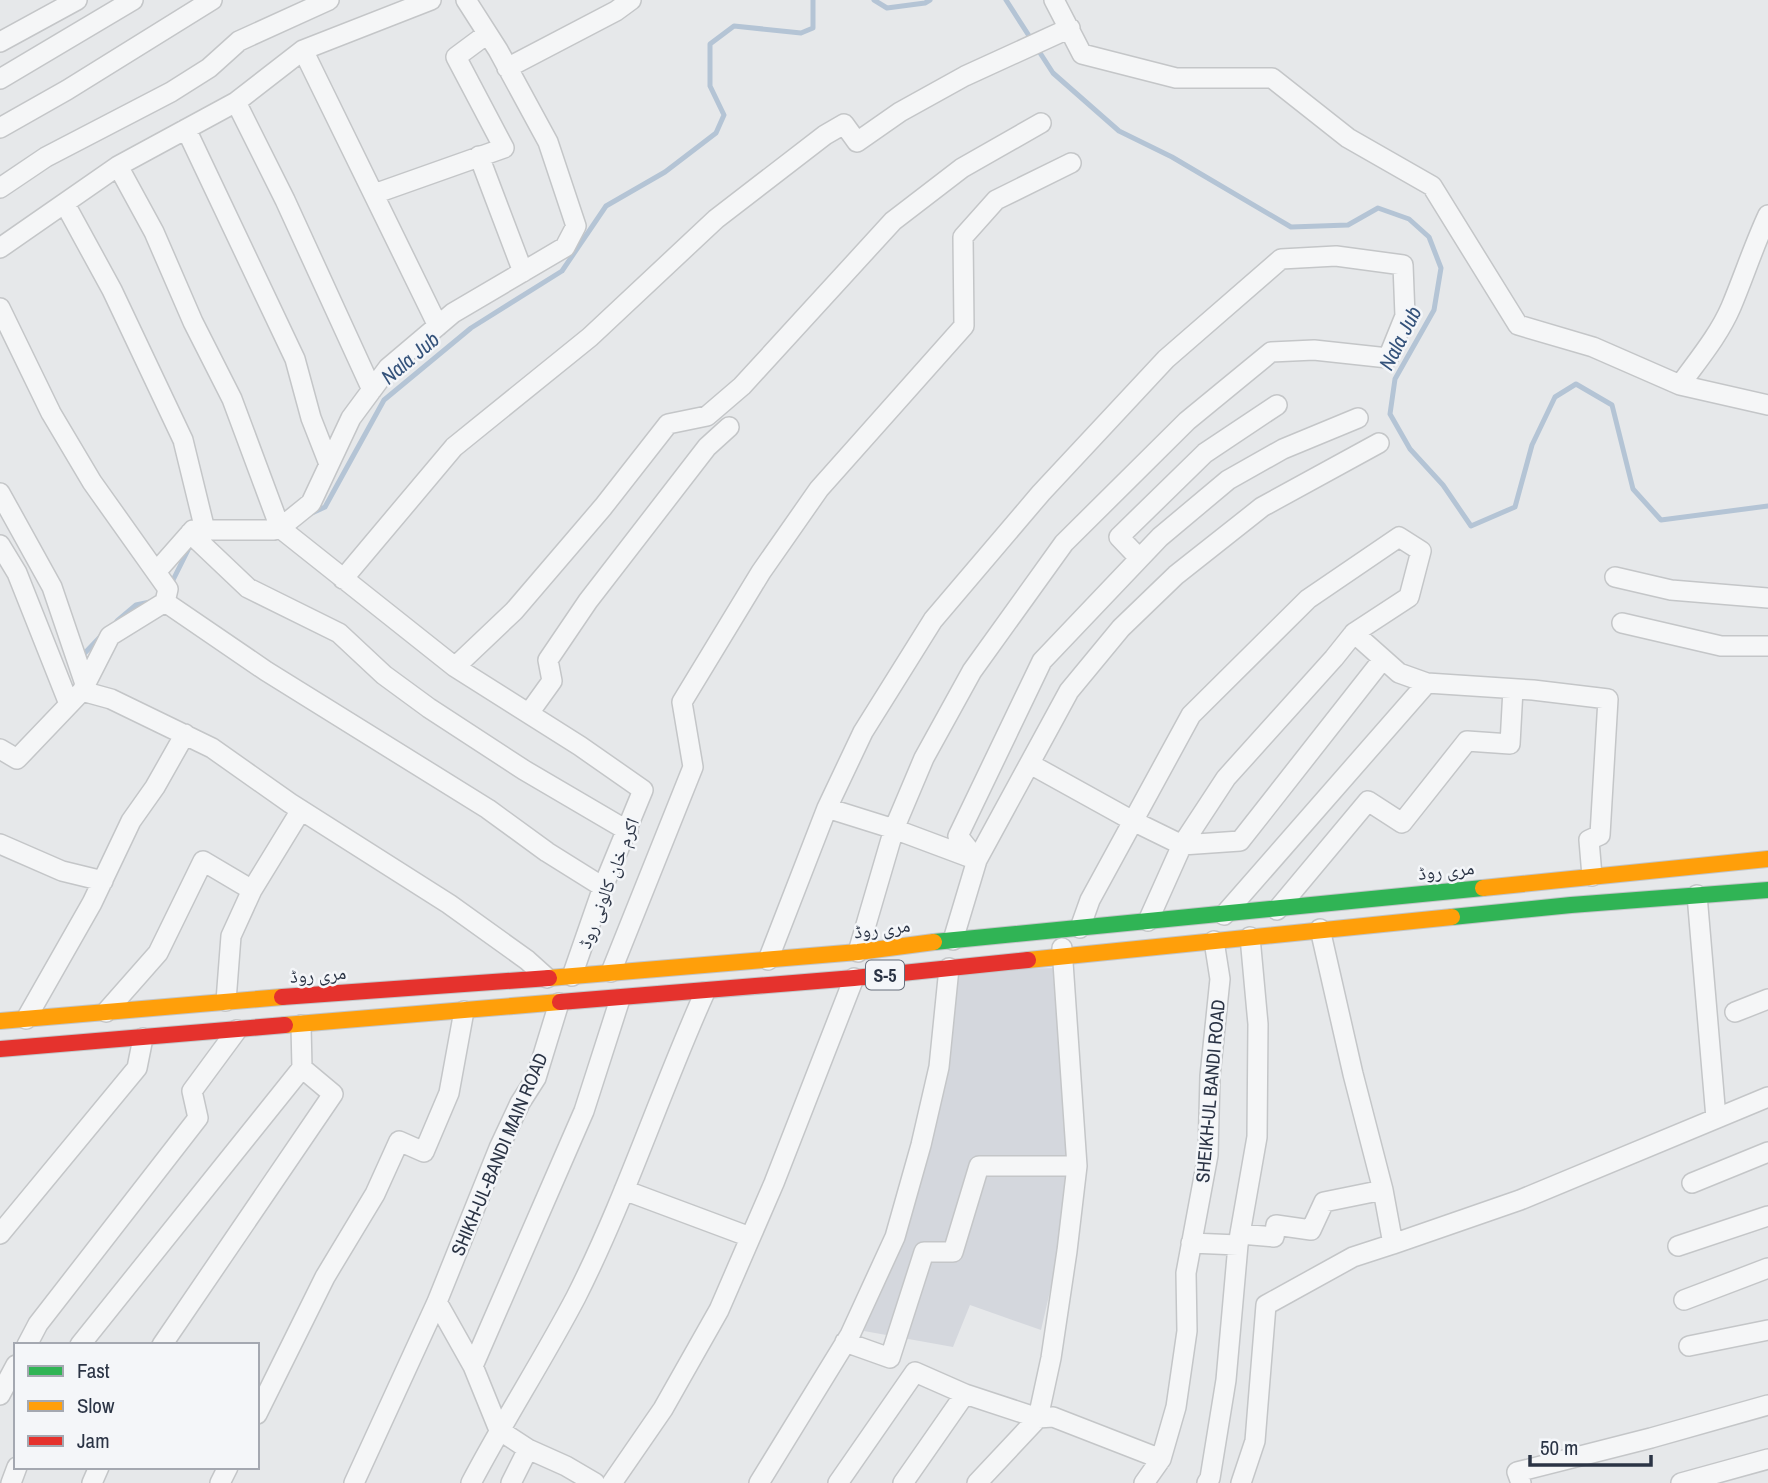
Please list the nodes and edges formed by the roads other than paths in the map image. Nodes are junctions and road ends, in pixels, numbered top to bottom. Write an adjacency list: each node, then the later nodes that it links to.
1 (77, 0): 11 (street)
2 (134, 0): 14 (street)
3 (212, 0): 17 (street)
4 (329, 0): 22 (street)
5 (431, 0): 12 (street)
6 (631, 0): 13 (street)
7 (1054, 0): 9 (street)
8 (472, 3): 10 (street)
9 (1070, 27): 30 (street); 45 (street)
10 (487, 34): 13 (street); 19 (street)
11 (0, 42)
12 (303, 50): 15 (street); 23 (street)
13 (508, 68): 27 (street)
14 (0, 79)
15 (236, 102): 18 (street); 31 (street)
16 (1041, 122): 52 (street)
17 (0, 128)
18 (186, 129): 21 (street); 37 (street)
19 (479, 156): 23 (street); 27 (street)
20 (1071, 163): 88 (street)
21 (118, 166): 24 (street); 39 (street)
22 (0, 188)
23 (374, 194): 29 (street)
24 (65, 204): 26 (street); 40 (street)
25 (1768, 215): 30 (street)
26 (0, 248)
27 (523, 272): 29 (street)
28 (0, 308): 43 (street)
29 (438, 326): 31 (street)
30 (1680, 385): 33 (street)
31 (372, 390): 37 (street)
32 (1277, 405): 42 (street)
33 (1768, 405)
34 (1358, 418): 42 (street)
35 (729, 427): 56 (street)
36 (1379, 443): 59 (street)
37 (329, 464): 39 (street)
38 (0, 494): 55 (street)
39 (280, 528): 40 (street); 45 (street)
40 (198, 531): 43 (street); 64 (street)
41 (0, 545): 55 (street)
42 (1139, 558): 68 (street)
43 (156, 572): 47 (street)
44 (1615, 577): 46 (street)
45 (343, 579): 52 (street)
46 (1768, 598)
47 (165, 602): 55 (street); 71 (street)
48 (1622, 623): 50 (street)
49 (1354, 633): 51 (street); 62 (street); 66 (street)
50 (1768, 646)
51 (1383, 659): 53 (street); 66 (street)
52 (455, 667): 56 (street)
53 (1427, 683): 54 (street); 76 (street)
54 (1513, 689): 69 (street); 75 (street)
55 (79, 693): 57 (street); 58 (street)
56 (528, 713): 64 (street, اکرم خان کالونی روڈ)
57 (185, 734): 61 (street); 70 (street)
58 (0, 749)
59 (1030, 764): 62 (street); 68 (street)
60 (827, 808): 63 (street); 63 (street); 86 (street)
61 (301, 810): 72 (street); 90 (street)
62 (1133, 821): 66 (street); 78 (street)
63 (894, 829): 68 (street); 84 (street)
64 (628, 831): 71 (street, اکرم خان کالونی روڈ)
65 (0, 844): 70 (street)
66 (1182, 845): 77 (street)
67 (1768, 859): 69 (main road, مری روڈ / S-5)
68 (977, 860): 82 (street)
69 (1592, 876): 75 (main road, مری روڈ / S-5)
70 (103, 881): 101 (street)
71 (603, 887): 89 (street, اکرم خان کالونی روڈ)
72 (252, 890): 96 (street); 99 (street)
73 (1768, 890): 74 (main road, S-5)
74 (1698, 895): 79 (main road, S-5); 110 (street)
75 (1277, 910): 76 (main road, مری روڈ / S-5)
76 (1224, 915): 77 (main road, مری روڈ / S-5)
77 (1148, 921): 78 (main road, مری روڈ / S-5)
78 (1080, 928): 80 (main road, مری روڈ / S-5)
79 (1320, 929): 81 (main road, S-5); 114 (street)
80 (1060, 930): 82 (main road, مری روڈ / S-5); 85 (street)
81 (1250, 937): 83 (main road, S-5); 119 (street)
82 (953, 940): 84 (main road, مری روڈ / S-5)
83 (1214, 941): 85 (main road, S-5); 120 (street, SHEIKH-UL BANDI ROAD)
84 (858, 952): 86 (main road, مری روڈ / S-5)
85 (1063, 957): 87 (main road, S-5); 112 (street)
86 (768, 960): 88 (main road, مری روڈ / S-5)
87 (948, 968): 91 (main road, S-5); 127 (street)
88 (611, 972): 89 (main road, مری روڈ / S-5)
89 (572, 976): 90 (main road, مری روڈ / S-5)
90 (547, 978): 93 (main road, مری روڈ / S-5)
91 (854, 978): 92 (main road, S-5); 118 (street)
92 (705, 992): 94 (main road, S-5); 115 (street)
93 (273, 998): 96 (main road, مری روڈ / S-5); 104 (main road)
94 (620, 999): 97 (main road, S-5); 132 (street)
95 (1768, 999): 100 (street)
96 (226, 1001): 99 (main road, مری روڈ / S-5)
97 (559, 1003): 98 (main road, S-5); 125 (street, SHIKH-UL-BANDI MAIN ROAD)
98 (464, 1011): 103 (main road, S-5); 137 (street)
99 (106, 1012): 101 (main road, مری روڈ / S-5)
100 (1735, 1012)
101 (26, 1019): 102 (main road, مری روڈ / S-5)
102 (0, 1021)
103 (300, 1025): 104 (main road, S-5); 108 (street)
104 (275, 1027): 105 (main road, S-5)
105 (237, 1030): 106 (main road, S-5); 128 (street)
106 (143, 1038): 107 (main road, S-5); 117 (street)
107 (3, 1054)
108 (302, 1068): 129 (street); 130 (street)
109 (1768, 1097): 110 (street)
110 (1716, 1118): 121 (street)
111 (1768, 1152): 113 (street)
112 (1077, 1166): 127 (street); 138 (street)
113 (1692, 1183)
114 (1383, 1189): 119 (street); 121 (street)
115 (624, 1190): 118 (street); 139 (street)
116 (1768, 1216): 122 (street)
117 (0, 1234)
118 (750, 1237): 147 (street)
119 (1239, 1240): 120 (street); 153 (street)
120 (1191, 1242): 141 (street, SHEIKH-UL BANDI ROAD)
121 (1393, 1244): 154 (street)
122 (1678, 1245)
123 (1768, 1268): 124 (street)
124 (1684, 1300)
125 (437, 1301): 132 (street); 143 (street, SHIKH-UL-BANDI MAIN ROAD)
126 (1768, 1330): 131 (street)
127 (845, 1342): 148 (street)
128 (28, 1343)
129 (82, 1343)
130 (163, 1343)
131 (1689, 1346)
132 (473, 1366): 139 (street)
133 (14, 1369): 135 (street)
134 (965, 1394): 138 (street); 149 (street); 150 (street)
135 (0, 1395)
136 (1768, 1405): 155 (street)
137 (259, 1410)
138 (1038, 1418): 141 (street); 151 (street)
139 (499, 1430): 140 (street); 144 (street)
140 (528, 1449): 145 (street); 146 (street)
141 (1161, 1459): 152 (street, SHEIKH-UL BANDI ROAD)
142 (1768, 1459): 156 (street)
143 (354, 1483)
144 (471, 1483)
145 (511, 1483)
146 (595, 1483)
147 (612, 1483)
148 (759, 1483)
149 (838, 1483)
150 (903, 1483)
151 (977, 1483)
152 (1143, 1483)
153 (1207, 1483)
154 (1241, 1483)
155 (1521, 1483)
156 (1681, 1483)

